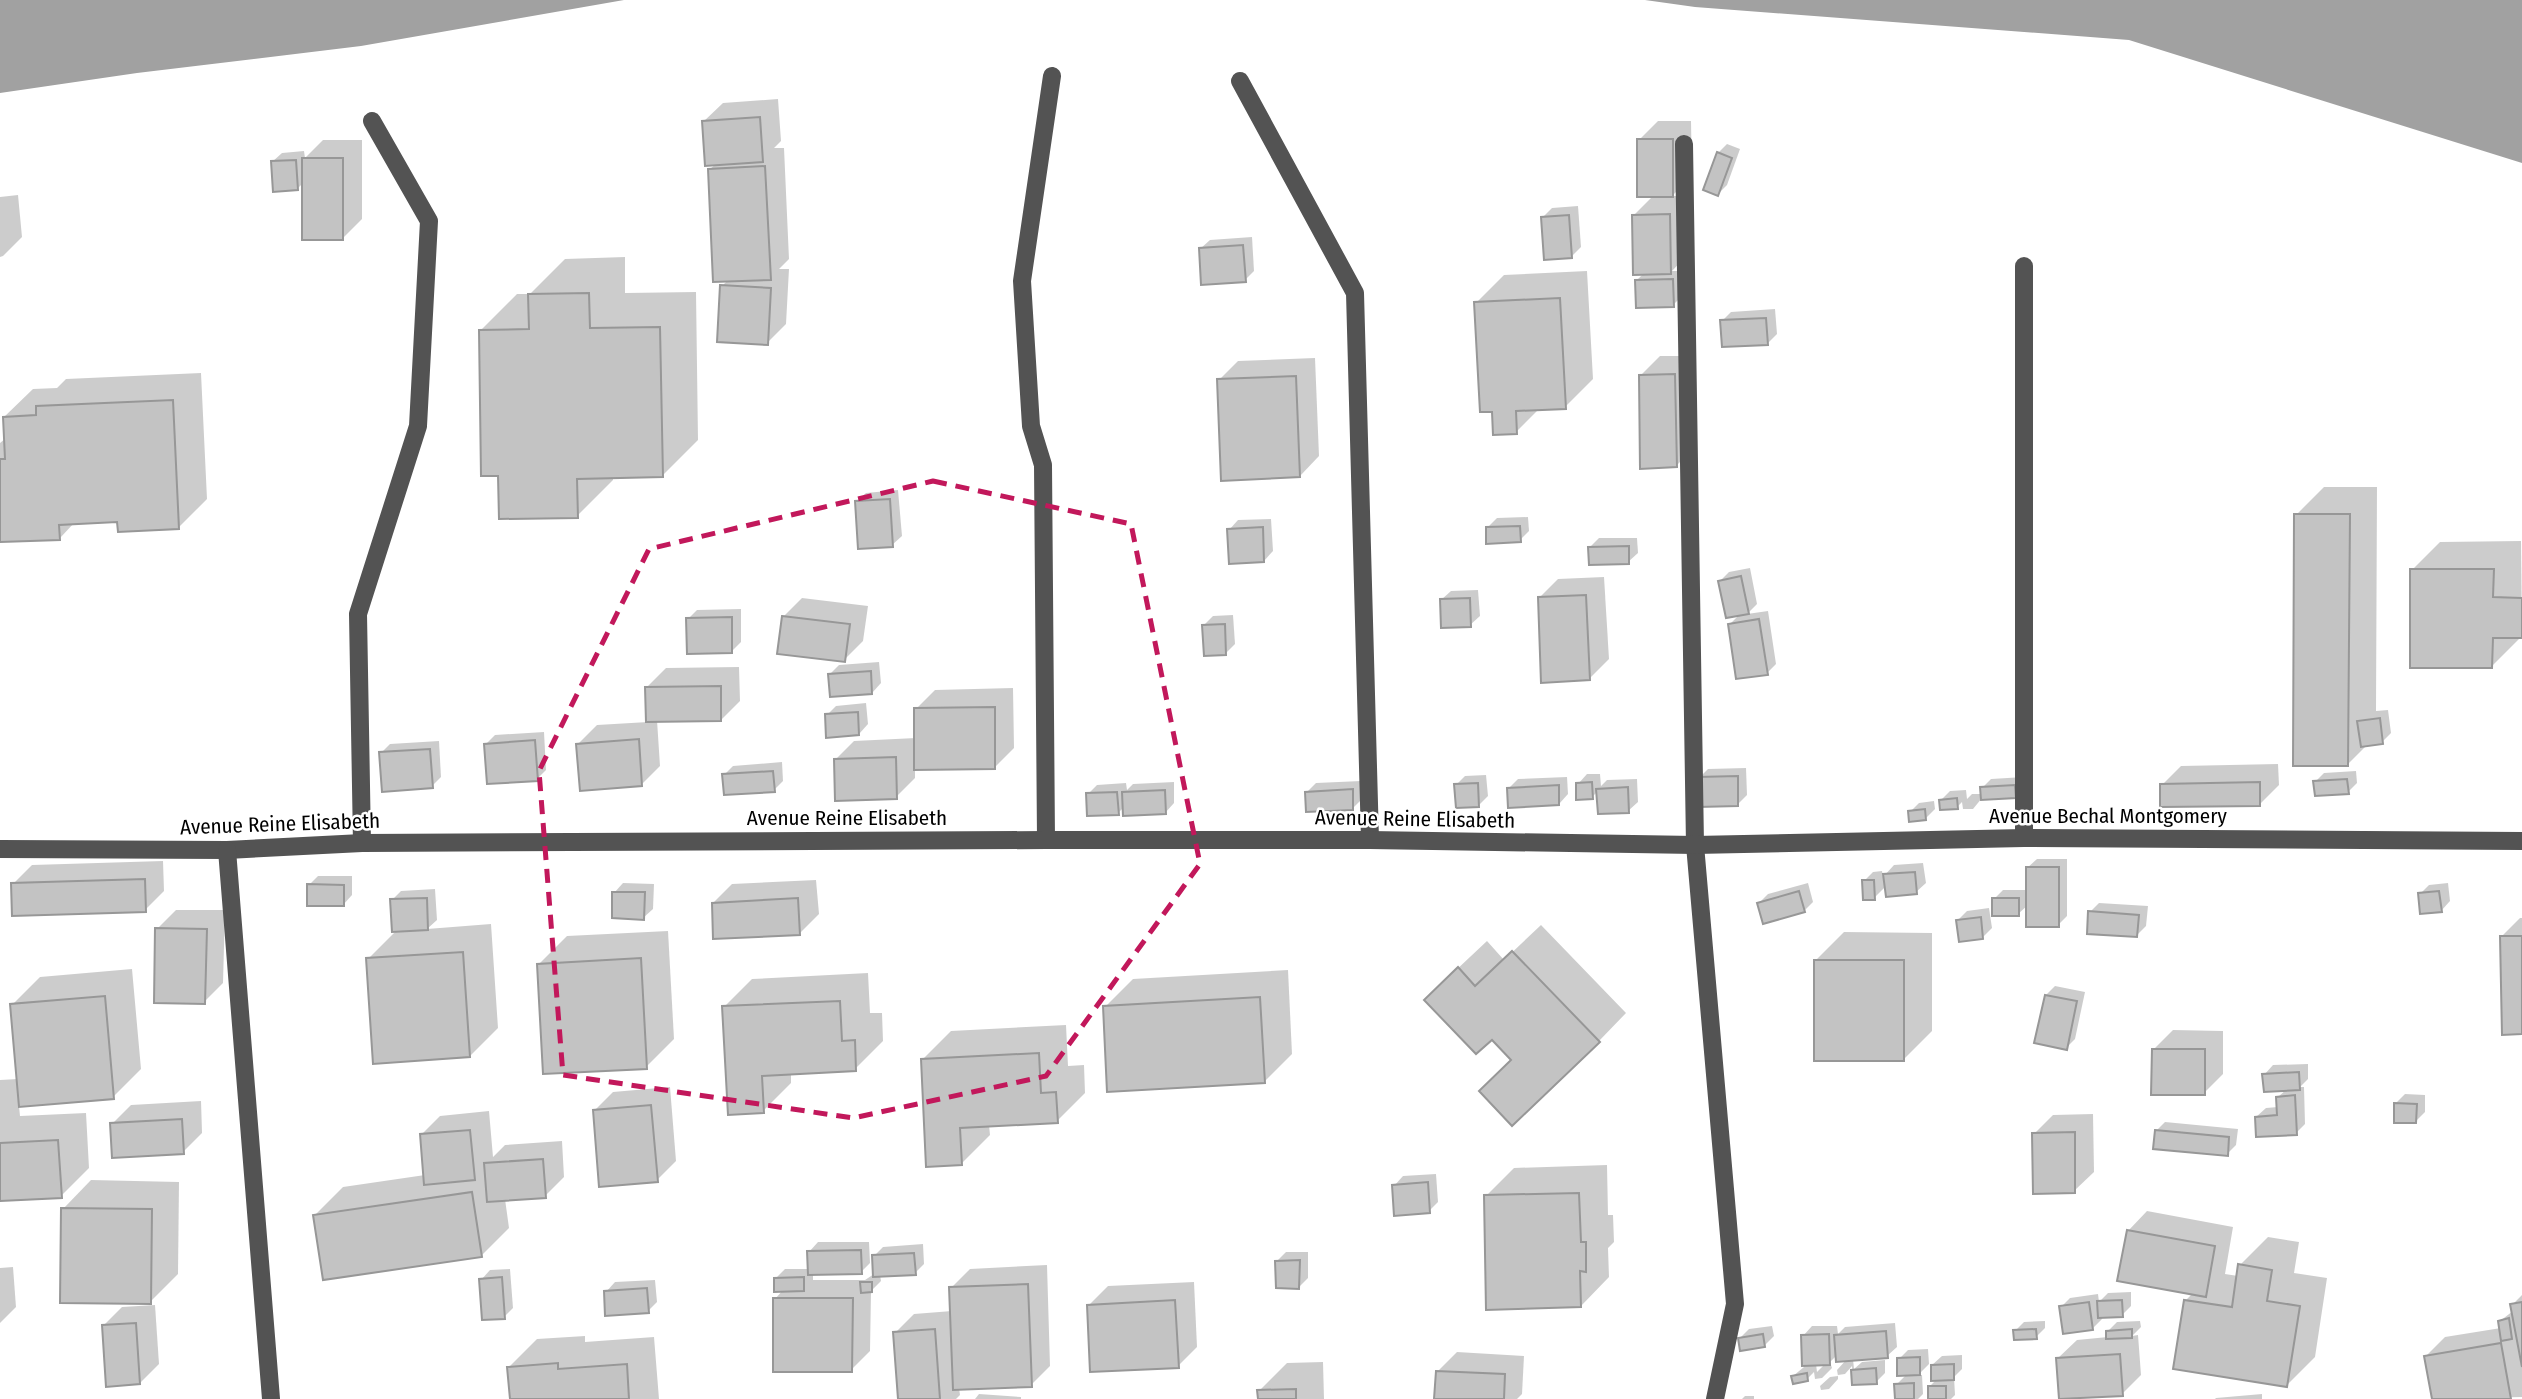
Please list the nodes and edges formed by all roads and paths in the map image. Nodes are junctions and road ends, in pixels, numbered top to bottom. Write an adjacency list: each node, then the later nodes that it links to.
1 (1052, 76): 7 (street)
2 (1240, 81): 8 (street)
3 (372, 121): 10 (street)
4 (1684, 144): 11 (street)
5 (2024, 266): 6 (street)
6 (2024, 838): 9 (street, Avenue Bechal Montgomery); 11 (street, Avenue Bechal Montgomery)
7 (1046, 840): 8 (street, Avenue Reine Elisabeth); 10 (street, Avenue Reine Elisabeth)
8 (1370, 840): 11 (street, Avenue Reine Elisabeth)
9 (2522, 841)
10 (362, 843): 13 (street, Avenue Reine Elisabeth)
11 (1695, 845): 15 (street)
12 (0, 849): 13 (street, Avenue Reine Elisabeth)
13 (227, 850): 14 (street)
14 (271, 1399)
15 (1715, 1399)

